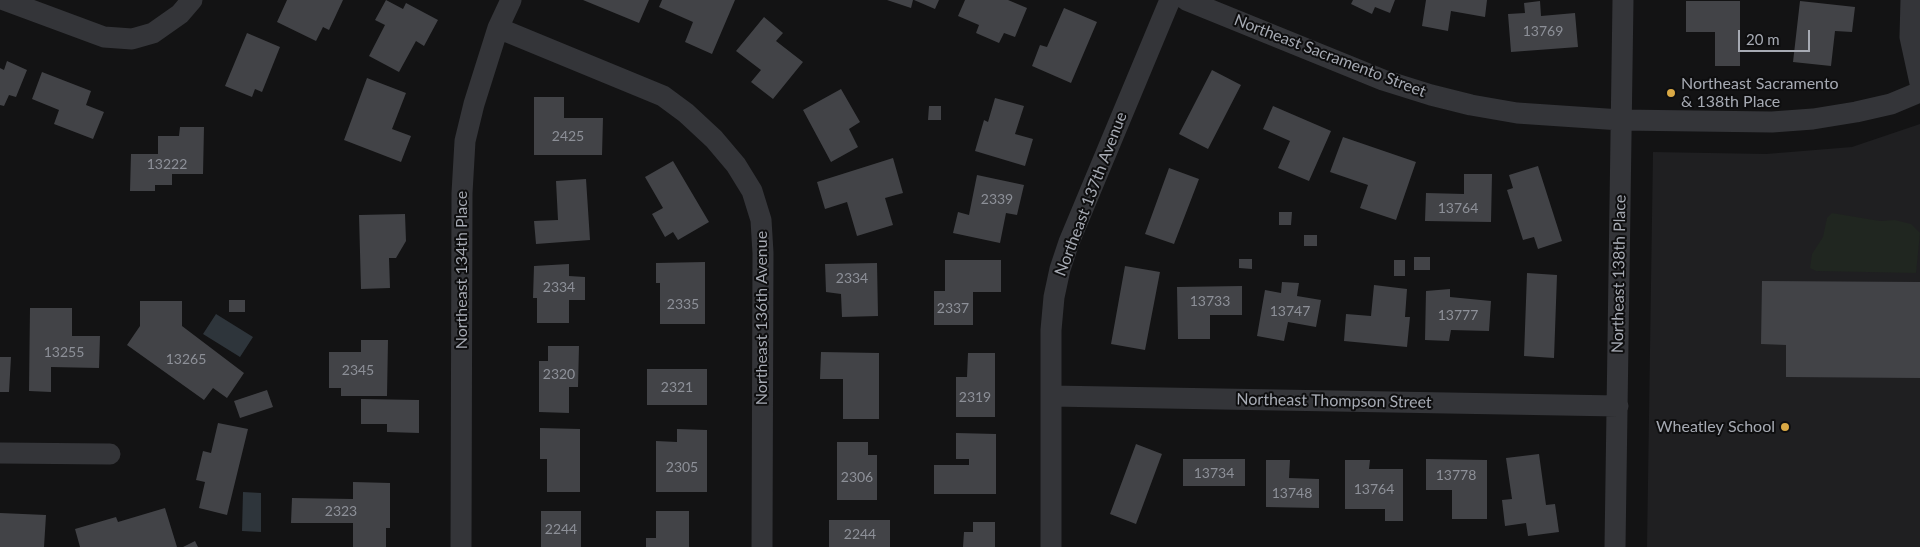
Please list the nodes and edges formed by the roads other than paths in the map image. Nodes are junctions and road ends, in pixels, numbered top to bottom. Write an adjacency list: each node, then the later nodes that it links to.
1 (4, 0): 2 (street)
2 (192, 0)
3 (511, 0): 8 (street, Northeast 134th Place)
4 (1170, 0): 12 (street, Northeast 137th Avenue)
5 (1186, 0): 11 (street, Northeast Sacramento Street)
6 (1623, 0): 11 (street, Northeast 138th Place)
7 (1911, 0): 9 (street)
8 (498, 28): 16 (street, Northeast 134th Place); 17 (street, Northeast 136th Avenue)
9 (1920, 83)
10 (1920, 92): 11 (street, Northeast Sacramento Street)
11 (1621, 120): 13 (street, Northeast 138th Place)
12 (1051, 396): 13 (street, Northeast Thompson Street); 18 (street, Northeast 137th Avenue)
13 (1618, 406): 19 (street, Northeast 138th Place)
14 (0, 453): 15 (street)
15 (110, 454)
16 (461, 547)
17 (762, 547)
18 (1051, 547)
19 (1615, 547)

